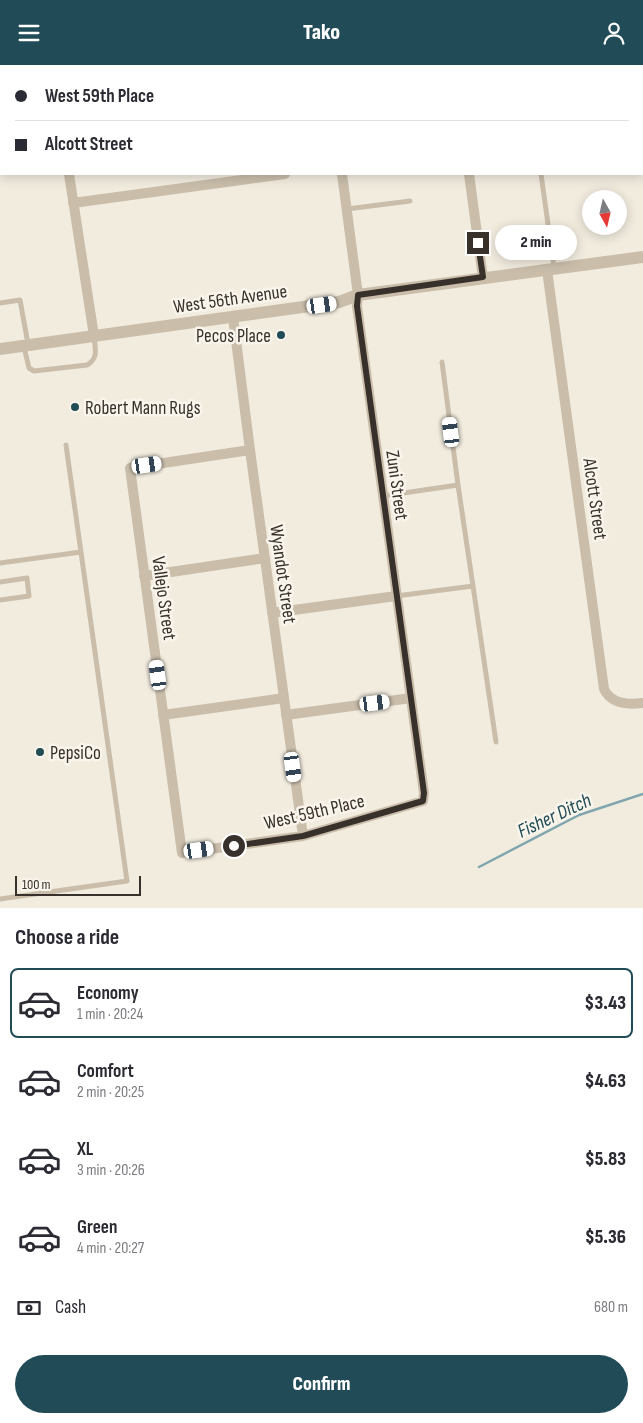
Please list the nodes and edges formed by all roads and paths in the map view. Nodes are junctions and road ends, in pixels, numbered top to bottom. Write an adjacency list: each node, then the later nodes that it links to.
1 (69, 175): 7 (street)
2 (278, 175): 7 (street)
3 (342, 175): 8 (street, Zuni Street)
4 (469, 175): 11 (street)
5 (542, 175): 10 (lane)
6 (410, 201): 8 (lane)
7 (73, 203): 15 (street)
8 (347, 209): 12 (street, Zuni Street)
9 (643, 257): 10 (street, West 56th Avenue)
10 (551, 269): 11 (street, West 56th Avenue); 34 (street, Alcott Street)
11 (483, 277): 12 (street, West 56th Avenue)
12 (358, 295): 14 (street, West 56th Avenue); 22 (street, Zuni Street)
13 (0, 303): 16 (lane)
14 (233, 317): 15 (street, West 56th Avenue); 20 (street, Wyandot Street)
15 (94, 336): 16 (street, West 56th Avenue); 16 (lane)
16 (26, 345): 17 (street, West 56th Avenue)
17 (0, 349)
18 (442, 362): 21 (lane)
19 (66, 445): 23 (lane)
20 (250, 450): 24 (street, Wyandot Street); 26 (street, Vallejo Street)
21 (458, 485): 22 (lane); 28 (lane)
22 (382, 496): 29 (street, Zuni Street)
23 (81, 552): 25 (lane); 41 (lane)
24 (264, 558): 26 (street); 31 (street, Wyandot Street)
25 (0, 563)
26 (144, 576): 35 (street, Vallejo Street)
27 (0, 582): 30 (lane)
28 (473, 586): 29 (lane); 37 (lane)
29 (396, 596): 31 (street); 33 (street, Zuni Street)
30 (0, 600)
31 (272, 613): 32 (street, Wyandot Street)
32 (284, 698): 35 (street); 36 (street, Wyandot Street)
33 (410, 699): 36 (street); 38 (street, Zuni Street)
34 (643, 703)
35 (163, 715): 40 (street, Vallejo Street)
36 (286, 715): 39 (street, Wyandot Street)
37 (496, 742)
38 (423, 801): 39 (street, West 59th Place)
39 (303, 836): 40 (street, West 59th Place)
40 (182, 853)
41 (0, 899)

